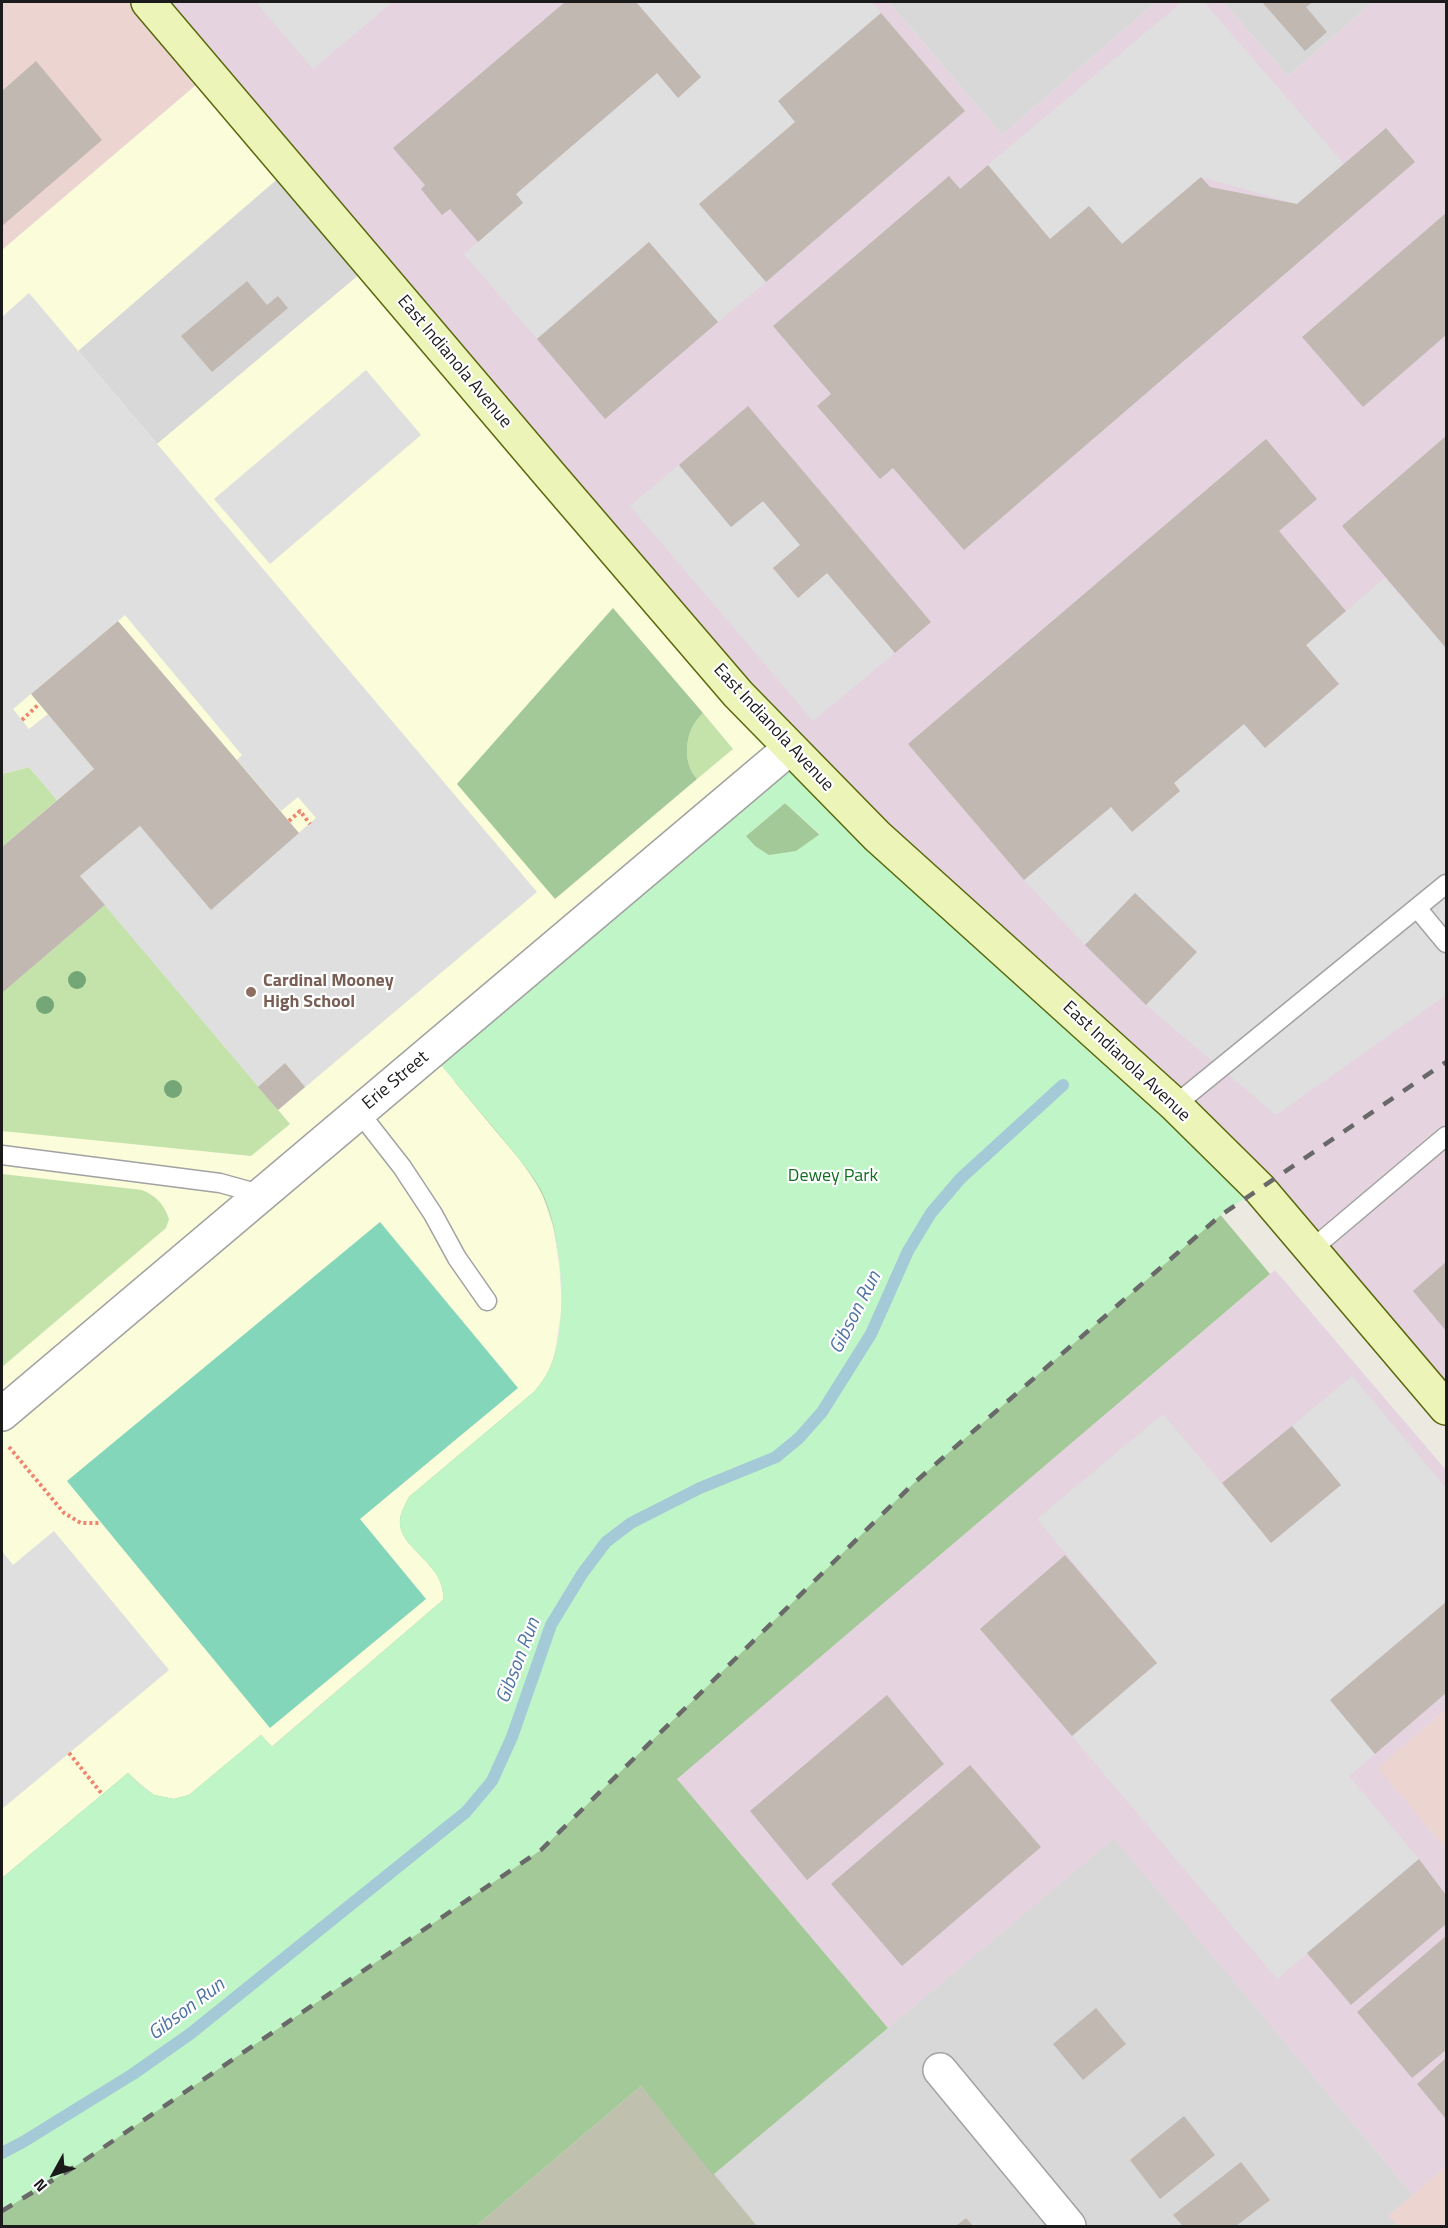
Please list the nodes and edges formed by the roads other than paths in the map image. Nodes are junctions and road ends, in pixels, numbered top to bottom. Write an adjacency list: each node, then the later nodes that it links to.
1 (148, 2): 2 (street, East Indianola Avenue)
2 (790, 748): 6 (street, East Indianola Avenue); 7 (street, Erie Street)
3 (1446, 884): 4 (lane)
4 (1417, 908): 5 (lane); 6 (lane)
5 (1446, 943)
6 (1175, 1105): 11 (street, East Indianola Avenue)
7 (359, 1112): 10 (street, Erie Street); 12 (lane)
8 (1446, 1136): 11 (lane)
9 (2, 1155): 10 (lane)
10 (260, 1194): 14 (street, Erie Street)
11 (1312, 1249): 13 (street, East Indianola Avenue)
12 (487, 1301)
13 (1446, 1408)
14 (2, 1414)
15 (940, 2070): 16 (street)
16 (1069, 2226)

